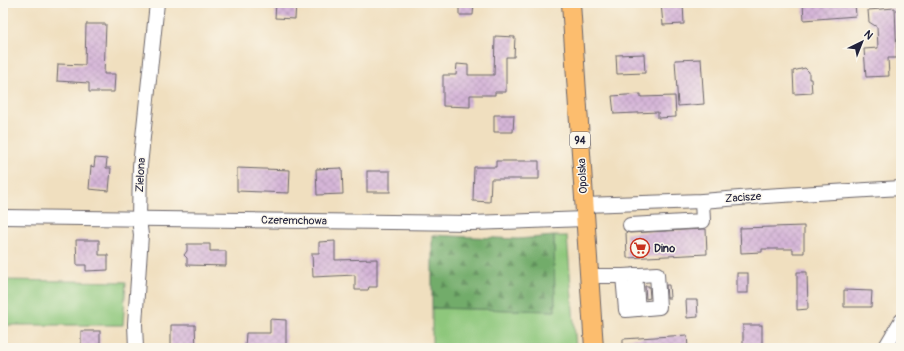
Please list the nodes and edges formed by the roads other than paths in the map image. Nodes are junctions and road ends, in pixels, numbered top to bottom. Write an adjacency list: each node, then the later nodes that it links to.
1 (157, 3): 7 (street, Zielona)
2 (571, 3): 5 (main road, Opolska / 94)
3 (901, 188): 4 (street, Zacisze)
4 (702, 200): 5 (street, Zacisze); 8 (street)
5 (584, 212): 7 (street, Czeremchowa); 10 (main road, Opolska / 94)
6 (3, 217): 7 (street, Czeremchowa)
7 (139, 218): 12 (street, Zielona)
8 (630, 225)
9 (634, 275): 9 (street); 10 (street)
10 (589, 276): 13 (main road, Opolska / 94)
11 (901, 321): 14 (street)
12 (136, 348)
13 (594, 348)
14 (885, 348)

